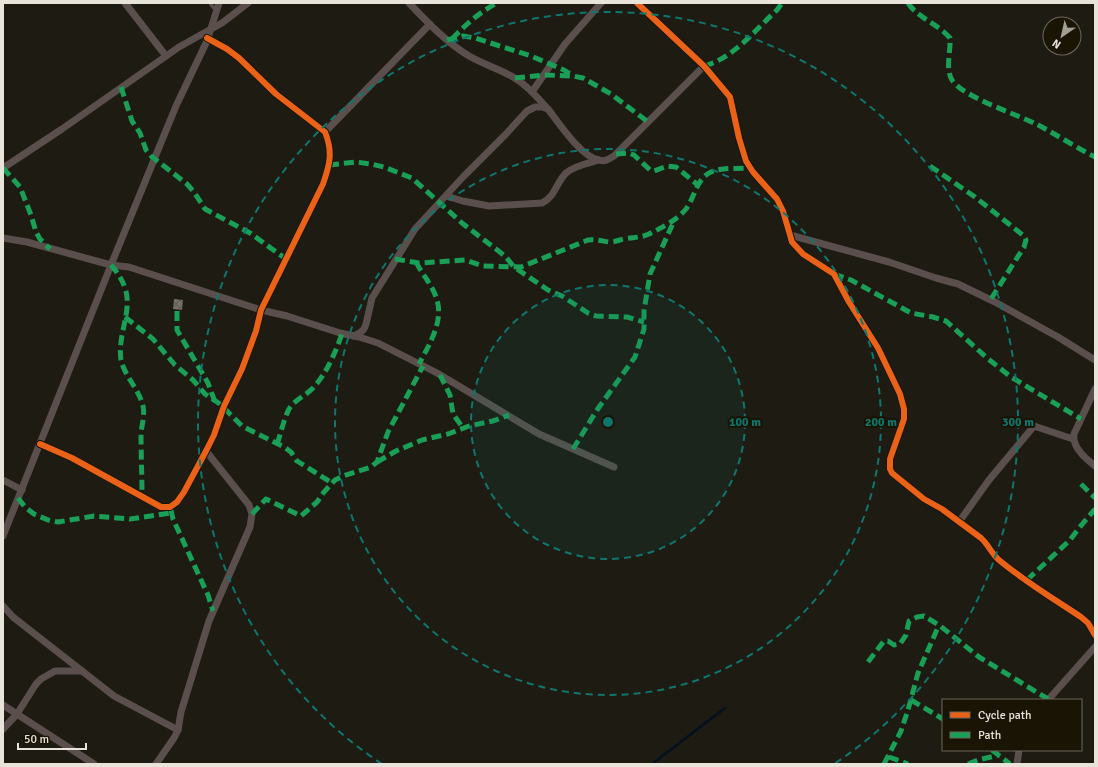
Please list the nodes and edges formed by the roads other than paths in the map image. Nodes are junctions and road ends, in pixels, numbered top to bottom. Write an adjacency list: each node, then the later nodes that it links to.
1 (125, 3): 12 (street)
2 (210, 3): 8 (lane)
3 (220, 3): 8 (street)
4 (248, 3): 10 (street)
5 (409, 3): 9 (street)
6 (601, 3): 14 (street)
7 (637, 3): 13 (street)
8 (216, 12): 10 (street)
9 (430, 24): 14 (street); 16 (street)
10 (210, 31): 11 (street); 12 (street)
11 (207, 38): 16 (street); 22 (street)
12 (166, 56): 18 (street)
13 (704, 66): 17 (street); 20 (street)
14 (532, 92): 15 (street)
15 (548, 109): 17 (street); 19 (street)
16 (325, 132): 23 (street)
17 (599, 160): 19 (street)
18 (3, 168)
19 (446, 196): 24 (street)
20 (790, 235): 25 (street); 34 (street)
21 (3, 238): 22 (street)
22 (111, 265): 23 (street); 28 (street)
23 (261, 310): 24 (street); 29 (street)
24 (354, 336): 31 (street)
25 (1095, 360)
26 (1095, 389): 27 (street)
27 (1073, 440): 30 (street); 34 (street)
28 (40, 444): 29 (street); 33 (street)
29 (206, 451): 44 (street)
30 (1095, 466)
31 (614, 467)
32 (3, 480): 33 (street)
33 (22, 490): 35 (street)
34 (959, 522): 37 (street)
35 (3, 536)
36 (3, 606): 39 (street)
37 (1095, 635)
38 (1095, 647): 40 (street)
39 (82, 671): 42 (street); 44 (street)
40 (1049, 699)
41 (3, 705): 42 (street)
42 (17, 714): 43 (street); 46 (street)
43 (3, 728)
44 (178, 730): 47 (street)
45 (1019, 751): 48 (street)
46 (94, 764)
47 (156, 764)
48 (1017, 764)

